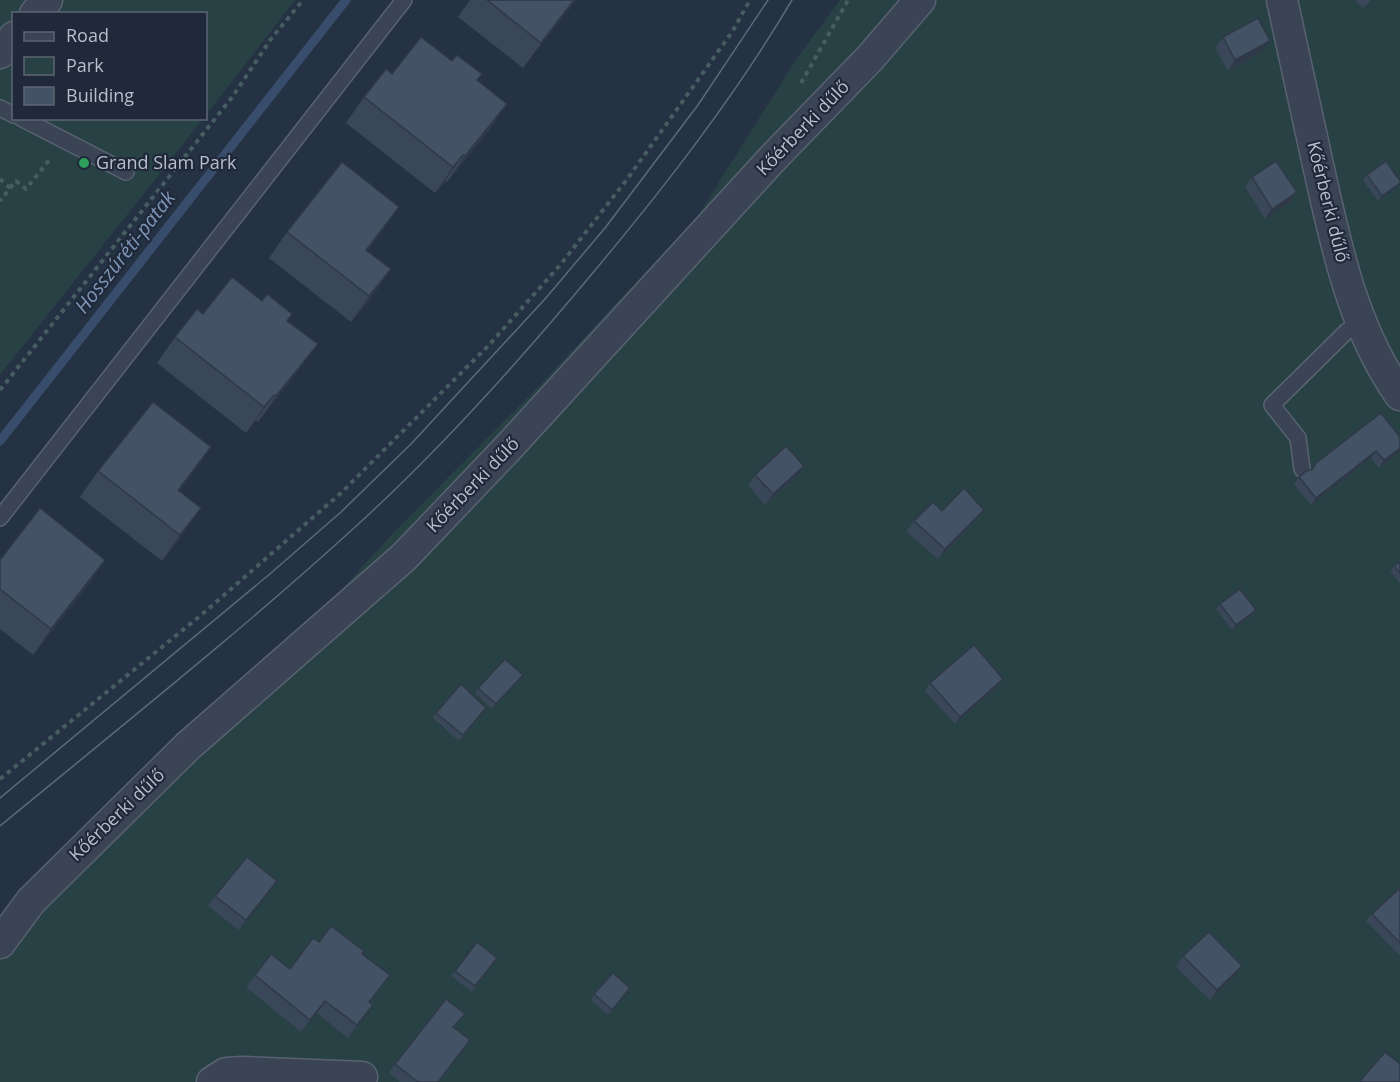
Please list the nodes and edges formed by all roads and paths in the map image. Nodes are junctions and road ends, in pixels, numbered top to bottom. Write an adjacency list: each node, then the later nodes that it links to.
1 (47, 0): 8 (street)
2 (303, 0): 19 (path)
3 (404, 0): 22 (lane)
4 (750, 0): 23 (path)
5 (848, 0): 11 (path)
6 (920, 0): 24 (street, Kőérberki dűlő)
7 (1282, 0): 18 (street, Kőérberki dűlő)
8 (37, 12)
9 (12, 39): 10 (street)
10 (0, 52)
11 (796, 93)
12 (25, 120): 13 (lane)
13 (64, 141): 14 (lane); 16 (path)
14 (126, 172)
15 (0, 179): 16 (path)
16 (10, 188): 17 (path)
17 (0, 201)
18 (1361, 320): 20 (street, Kőérberki dűlő); 21 (lane)
19 (0, 390)
20 (1400, 395)
21 (1302, 469)
22 (0, 518)
23 (0, 779)
24 (0, 943)
25 (362, 1077): 26 (street)
26 (212, 1082)

